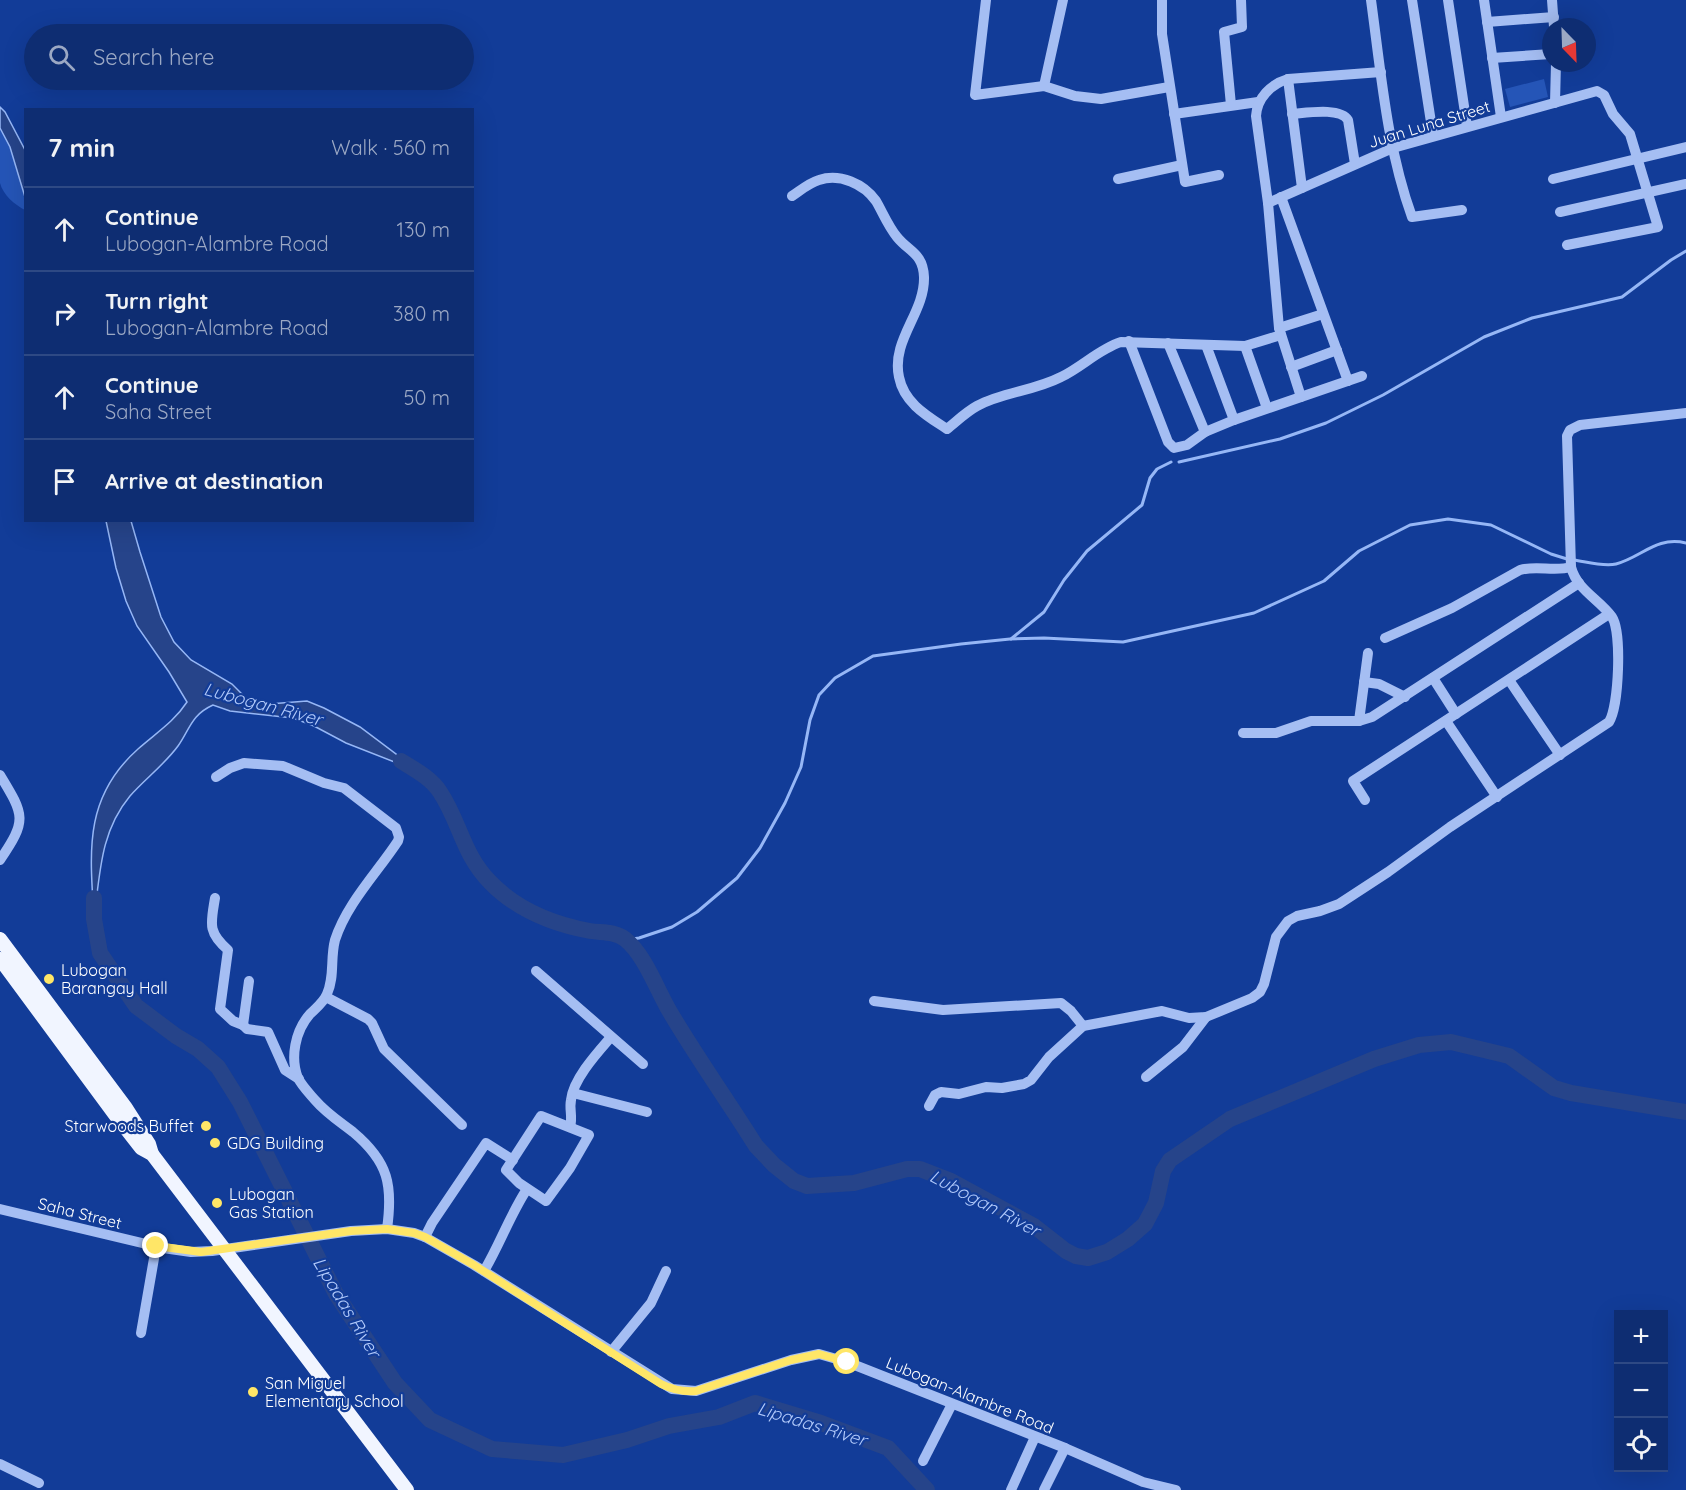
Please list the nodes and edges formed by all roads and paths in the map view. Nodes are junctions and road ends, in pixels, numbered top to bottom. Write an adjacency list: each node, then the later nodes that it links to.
1 (986, 0): 18 (street)
2 (1063, 0): 18 (street)
3 (1162, 0): 19 (street)
4 (1241, 0): 22 (street)
5 (1371, 0): 15 (street)
6 (1412, 0): 27 (street)
7 (1448, 0): 26 (street)
8 (1484, 0): 11 (street)
9 (1552, 0): 10 (street)
10 (1554, 18)
11 (1487, 22): 12 (street); 14 (street)
12 (1542, 22)
13 (1542, 55): 14 (street)
14 (1492, 58): 25 (street)
15 (1380, 72): 17 (street); 29 (street)
16 (1556, 72): 21 (street)
17 (1288, 79): 20 (street); 24 (street)
18 (1044, 86): 19 (street)
19 (1170, 87): 23 (street)
20 (1258, 102): 22 (street); 41 (street)
21 (1556, 103): 25 (street, Juan Luna Street); 30 (street, Juan Luna Street)
22 (1232, 105): 23 (street)
23 (1174, 114): 32 (street)
24 (1292, 114): 31 (street); 37 (street)
25 (1501, 117): 26 (street, Juan Luna Street)
26 (1467, 126): 27 (street, Juan Luna Street)
27 (1433, 135): 29 (street, Juan Luna Street)
28 (1686, 147): 30 (street)
29 (1392, 148): 31 (street, Juan Luna Street); 42 (street)
30 (1637, 159): 34 (street); 38 (street, Juan Luna Street)
31 (1355, 164): 37 (street, Juan Luna Street)
32 (1182, 165): 33 (street); 35 (street)
33 (1219, 175)
34 (1553, 178)
35 (1118, 179)
36 (1686, 184): 38 (street)
37 (1302, 188): 40 (street, Juan Luna Street)
38 (1647, 193): 43 (street); 44 (street, Juan Luna Street)
39 (792, 196): 47 (street)
40 (1281, 197): 41 (street, Juan Luna Street); 45 (street)
41 (1268, 202): 46 (street)
42 (1462, 210)
43 (1560, 212)
44 (1567, 245)
45 (1323, 314): 46 (street); 51 (street)
46 (1280, 331): 50 (street); 52 (street)
47 (1129, 341): 48 (street); 59 (street)
48 (1168, 343): 49 (street); 59 (street)
49 (1206, 345): 50 (street); 58 (street)
50 (1245, 346): 56 (street)
51 (1337, 350): 52 (street); 54 (street)
52 (1291, 367): 55 (street)
53 (1362, 376): 54 (street)
54 (1348, 381): 55 (street)
55 (1301, 397): 56 (street)
56 (1268, 408): 58 (street)
57 (1686, 413): 60 (street)
58 (1234, 420): 59 (street)
59 (1205, 432)
60 (1571, 567): 61 (street); 63 (street)
61 (1579, 583): 62 (street); 65 (street)
62 (1609, 614): 66 (street); 73 (street)
63 (1385, 638)
64 (1368, 653): 67 (street)
65 (1433, 678): 68 (street); 69 (street)
66 (1509, 680): 69 (street); 73 (street)
67 (1364, 682): 68 (street); 70 (street)
68 (1405, 697): 70 (street)
69 (1456, 714): 71 (street)
70 (1359, 721): 72 (street)
71 (1446, 721): 76 (street); 77 (street)
72 (1243, 733)
73 (1560, 755): 76 (street)
74 (0, 776): 78 (street)
75 (216, 777): 84 (street)
76 (1497, 797): 86 (street)
77 (1365, 800)
78 (0, 860)
79 (215, 898): 87 (street)
80 (0, 939): 98 (main road)
81 (0, 959): 98 (main road)
82 (536, 971): 89 (street)
83 (249, 981): 87 (street)
84 (326, 997): 92 (street); 96 (street)
85 (874, 1001): 88 (street)
86 (1206, 1017): 88 (street); 91 (street)
87 (243, 1025): 92 (street)
88 (1083, 1026): 94 (street)
89 (611, 1037): 90 (street); 93 (street)
90 (643, 1064)
91 (1146, 1077)
92 (299, 1079): 102 (street)
93 (573, 1093): 95 (street); 97 (street)
94 (929, 1106)
95 (647, 1112)
96 (462, 1125)
97 (570, 1127): 99 (street); 100 (street)
98 (152, 1154): 105 (main road)
99 (513, 1160): 100 (street); 103 (street)
100 (527, 1189): 106 (street)
101 (0, 1209): 104 (street, Saha Street)
102 (387, 1229): 103 (street, Lubogan-Alambre Road); 105 (street, Lubogan-Alambre Road)
103 (425, 1237): 106 (street, Lubogan-Alambre Road)
104 (156, 1246): 105 (street, Saha Street); 108 (street)
105 (224, 1249): 116 (main road)
106 (484, 1271): 109 (street, Lubogan-Alambre Road)
107 (666, 1272): 109 (street)
108 (141, 1333)
109 (611, 1352): 110 (street, Lubogan-Alambre Road)
110 (952, 1404): 111 (street, Lubogan-Alambre Road); 113 (street)
111 (1035, 1437): 112 (street, Lubogan-Alambre Road); 117 (street)
112 (1065, 1448): 118 (street); 119 (street, Lubogan-Alambre Road)
113 (923, 1461)
114 (0, 1464): 115 (street)
115 (39, 1483)
116 (407, 1490)
117 (1011, 1490)
118 (1044, 1490)
119 (1176, 1490)

